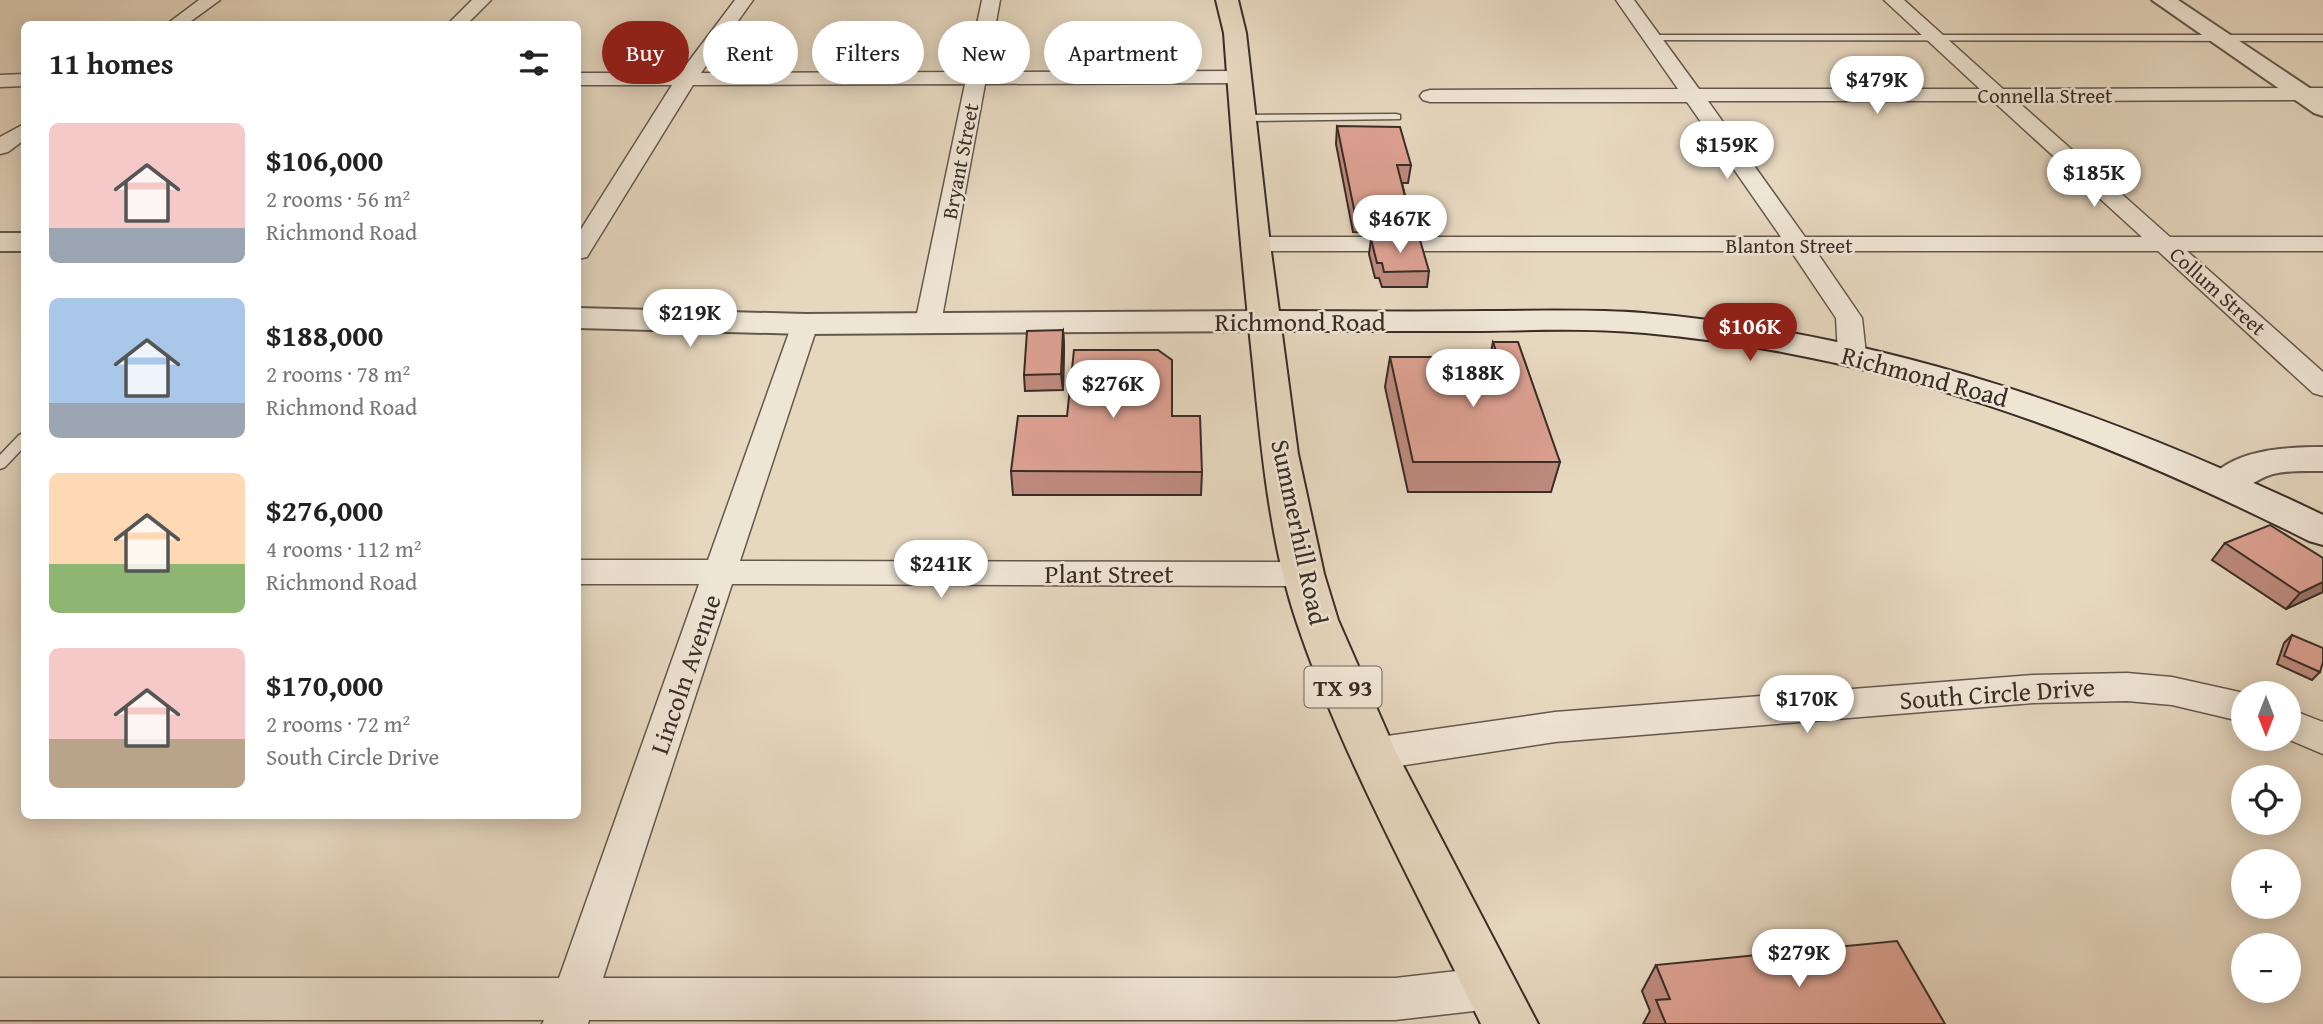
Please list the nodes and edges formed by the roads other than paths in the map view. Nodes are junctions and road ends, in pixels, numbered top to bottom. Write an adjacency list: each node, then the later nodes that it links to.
1 (211, 0): 9 (street)
2 (482, 0): 10 (street)
3 (744, 0): 16 (street)
4 (991, 0): 11 (street, Bryant Street)
5 (1227, 0): 17 (main road, Summerhill Road / TX 93)
6 (1625, 0): 12 (street)
7 (1893, 0): 13 (street, Collum Street)
8 (2163, 0): 14 (street)
9 (180, 21)
10 (460, 21)
11 (987, 21)
12 (1652, 38): 13 (lane); 30 (street)
13 (1936, 38): 14 (lane); 28 (street, Collum Street)
14 (2219, 38): 15 (lane); 27 (street)
15 (2323, 38)
16 (689, 74)
17 (1239, 77): 19 (street); 33 (main road, Summerhill Road / TX 93)
18 (938, 78): 22 (street)
19 (1030, 78)
20 (581, 79): 21 (street)
21 (602, 79)
22 (689, 79)
23 (0, 80): 24 (street)
24 (21, 80)
25 (682, 84): 42 (street)
26 (976, 84): 45 (street, Bryant Street)
27 (2313, 94): 28 (street, Connella Street); 31 (street)
28 (2001, 95): 30 (street, Connella Street); 39 (street, Collum Street)
29 (1430, 96): 30 (street, Connella Street)
30 (1692, 96): 41 (street)
31 (2323, 108)
32 (1396, 117): 33 (lane)
33 (1243, 118): 38 (main road, Summerhill Road / TX 93)
34 (21, 132): 35 (street)
35 (0, 147)
36 (0, 242): 37 (street)
37 (21, 242)
38 (1255, 244): 41 (street, Blanton Street); 44 (main road, Summerhill Road / TX 93)
39 (2166, 244): 40 (street, Blanton Street); 41 (street, Blanton Street); 48 (street, Collum Street)
40 (2323, 244)
41 (1801, 245): 47 (street)
42 (581, 247)
43 (581, 318): 46 (street, Richmond Road)
44 (1265, 321): 45 (street, Richmond Road); 47 (street, Richmond Road); 56 (main road, Summerhill Road / TX 93)
45 (928, 323): 46 (street, Richmond Road)
46 (805, 324): 55 (street, Lincoln Avenue)
47 (1852, 354): 52 (street, Richmond Road)
48 (2323, 387)
49 (21, 441): 51 (lane)
50 (2323, 459): 52 (street)
51 (0, 464)
52 (2225, 484): 53 (street, Richmond Road)
53 (2323, 531)
54 (581, 572): 55 (street, Plant Street)
55 (720, 572): 56 (street, Plant Street); 63 (street, Lincoln Avenue)
56 (1304, 574): 60 (main road, Summerhill Road / TX 93)
57 (2231, 705): 60 (street, South Circle Drive)
58 (2301, 729): 59 (street)
59 (2323, 739)
60 (1373, 754): 62 (main road, Summerhill Road / TX 93)
61 (0, 999): 63 (street)
62 (1501, 1006): 63 (street)
63 (569, 1012)

